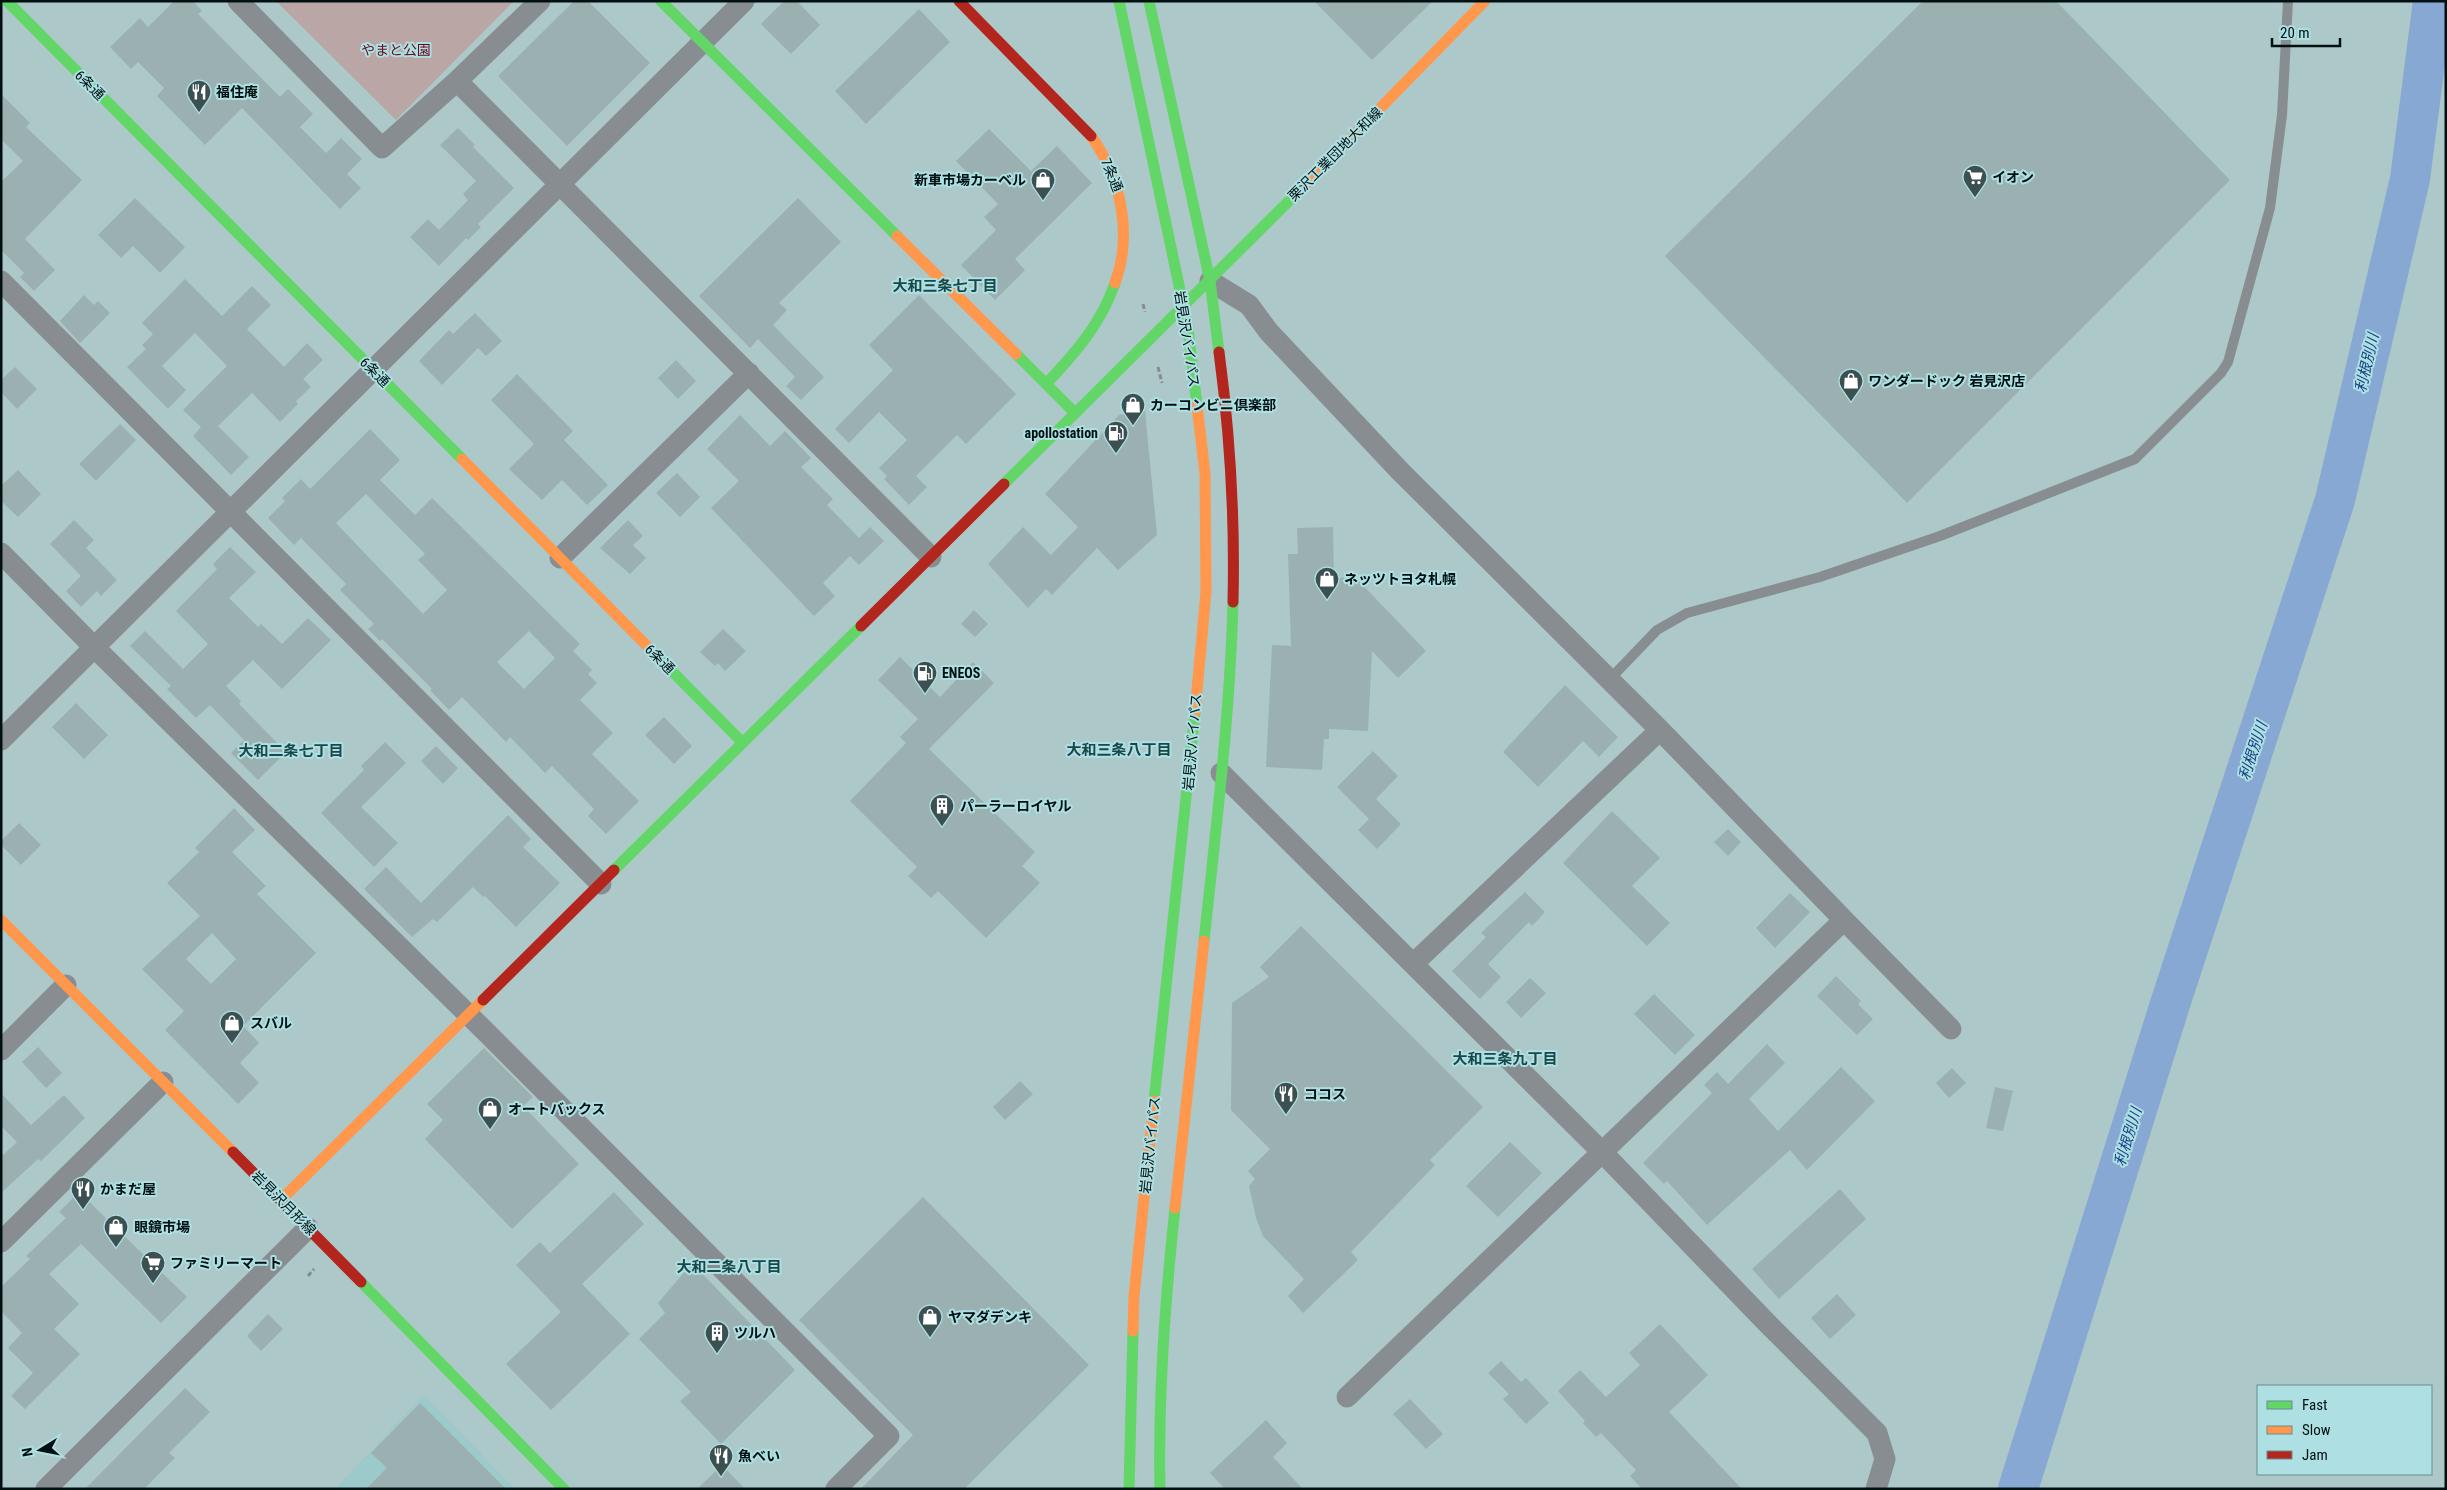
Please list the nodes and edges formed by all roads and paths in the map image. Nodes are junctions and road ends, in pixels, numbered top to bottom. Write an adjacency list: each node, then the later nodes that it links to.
1 (238, 1): 12 (street)
2 (540, 1): 12 (street)
3 (660, 1): 11 (main road)
4 (744, 1): 11 (street)
5 (960, 1): 19 (main road, 7条通)
6 (1119, 1): 16 (main road, 岩見沢バイパス)
7 (1149, 1): 14 (main road, 岩見沢バイパス)
8 (1485, 1): 14 (main road, 栗沢工業団地大和線)
9 (2288, 1): 26 (lane)
10 (7, 5): 17 (main road, 6条通)
11 (702, 43): 13 (street); 19 (main road)
12 (457, 81): 13 (street)
13 (561, 184): 17 (street); 18 (street)
14 (1210, 280): 16 (main road, 栗沢工業団地大和線); 26 (street); 30 (main road, 岩見沢バイパス)
15 (1, 281): 21 (street)
16 (1183, 305): 20 (main road, 栗沢工業団地大和線); 48 (main road, 岩見沢バイパス)
17 (372, 369): 21 (street); 24 (main road, 6条通)
18 (749, 373): 23 (street); 24 (street)
19 (1047, 382): 20 (main road)
20 (1075, 412): 23 (main road, 栗沢工業団地大和線)
21 (231, 511): 25 (street); 31 (street)
22 (1, 553): 25 (street)
23 (931, 557): 29 (main road, 栗沢工業団地大和線)
24 (560, 558): 29 (main road, 6条通)
25 (95, 648): 28 (street); 36 (street)
26 (1609, 680): 27 (street)
27 (1660, 730): 33 (street); 34 (street)
28 (1, 740)
29 (743, 743): 31 (main road, 栗沢工業団地大和線)
30 (1221, 773): 34 (street); 49 (main road, 岩見沢バイパス)
31 (600, 884): 36 (main road, 栗沢工業団地大和線)
32 (1, 920): 35 (main road, 岩見沢月形線)
33 (1844, 920): 37 (street); 40 (street)
34 (1413, 964): 40 (street)
35 (66, 985): 38 (street); 39 (main road, 岩見沢月形線)
36 (468, 1015): 41 (main road, 栗沢工業団地大和線); 47 (street)
37 (1951, 1029)
38 (1, 1050)
39 (163, 1082): 41 (main road, 岩見沢月形線); 43 (street)
40 (1603, 1153): 44 (street); 50 (street)
41 (281, 1200): 42 (main road, 岩見沢月形線)
42 (308, 1228): 45 (street); 46 (main road, 岩見沢月形線)
43 (1, 1242)
44 (1347, 1397)
45 (46, 1489)
46 (564, 1489)
47 (836, 1489)
48 (1129, 1489)
49 (1160, 1489)
50 (1876, 1489)

